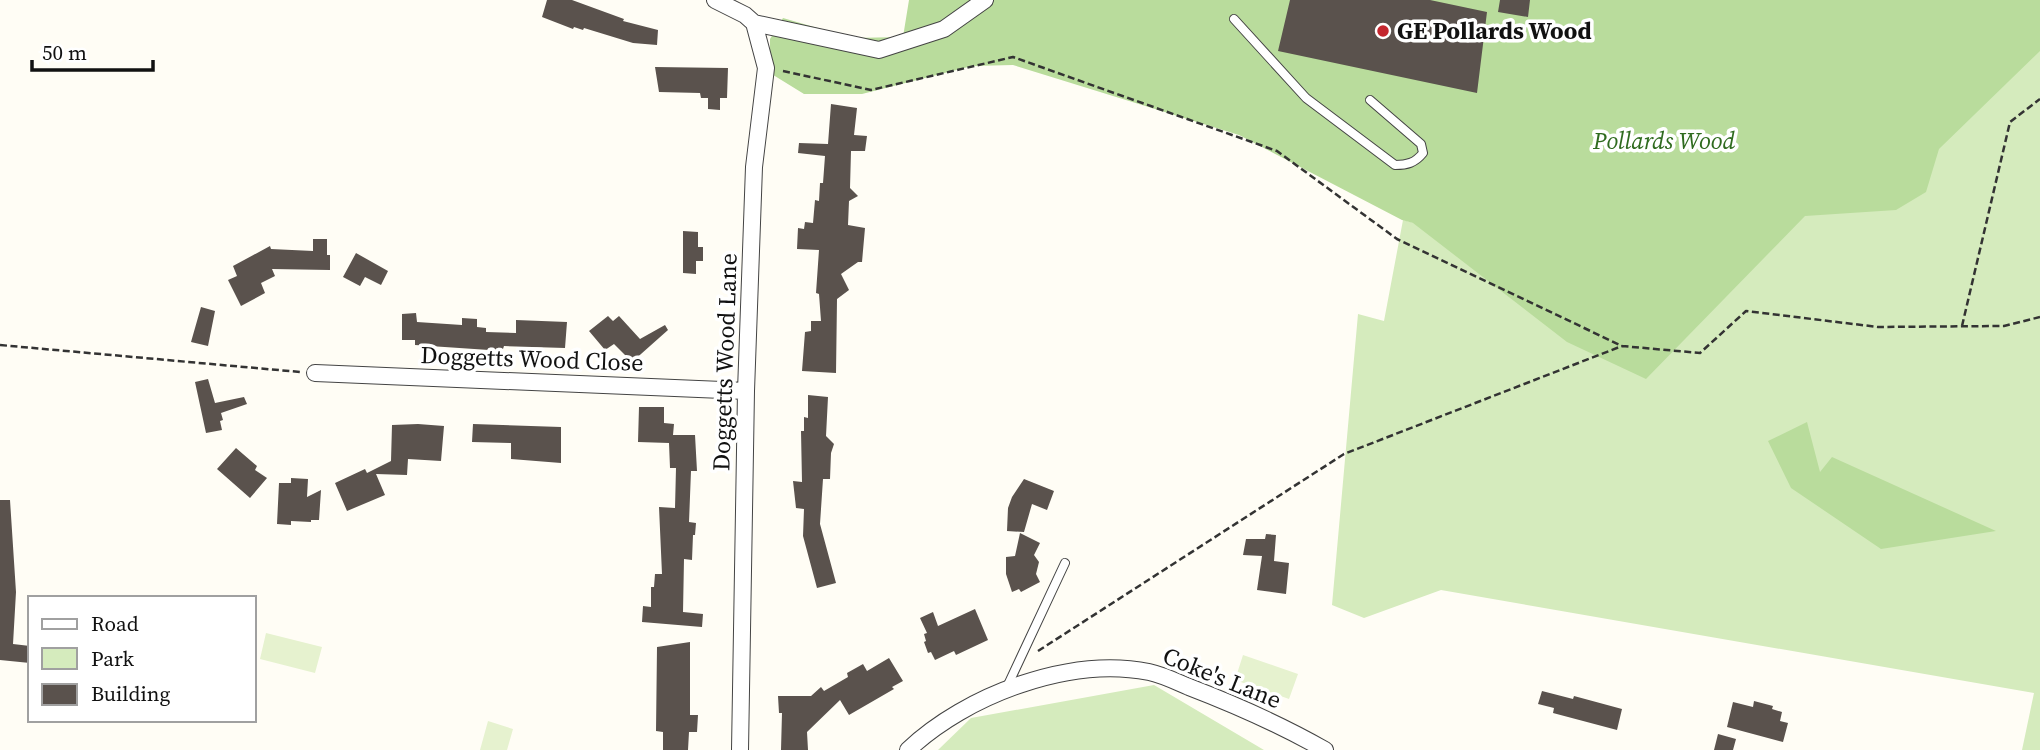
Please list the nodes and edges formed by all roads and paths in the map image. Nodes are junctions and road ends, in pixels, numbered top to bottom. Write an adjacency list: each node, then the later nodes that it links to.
1 (715, 0): 4 (street)
2 (985, 0): 4 (street)
3 (1234, 19): 7 (lane)
4 (754, 23): 5 (street, Doggetts Wood Lane)
5 (766, 68): 11 (path); 13 (street, Doggetts Wood Lane)
6 (2040, 99): 9 (path)
7 (1370, 100)
8 (2040, 317): 9 (path)
9 (1962, 326): 11 (path)
10 (0, 345): 12 (path)
11 (1622, 346): 15 (path)
12 (315, 373): 13 (street, Doggetts Wood Close)
13 (746, 391): 17 (street, Doggetts Wood Lane)
14 (1065, 563): 15 (lane)
15 (1018, 664): 16 (lane)
16 (1006, 689): 18 (street, Coke's Lane); 19 (street, Coke's Lane)
17 (740, 750)
18 (908, 750)
19 (1325, 750)

